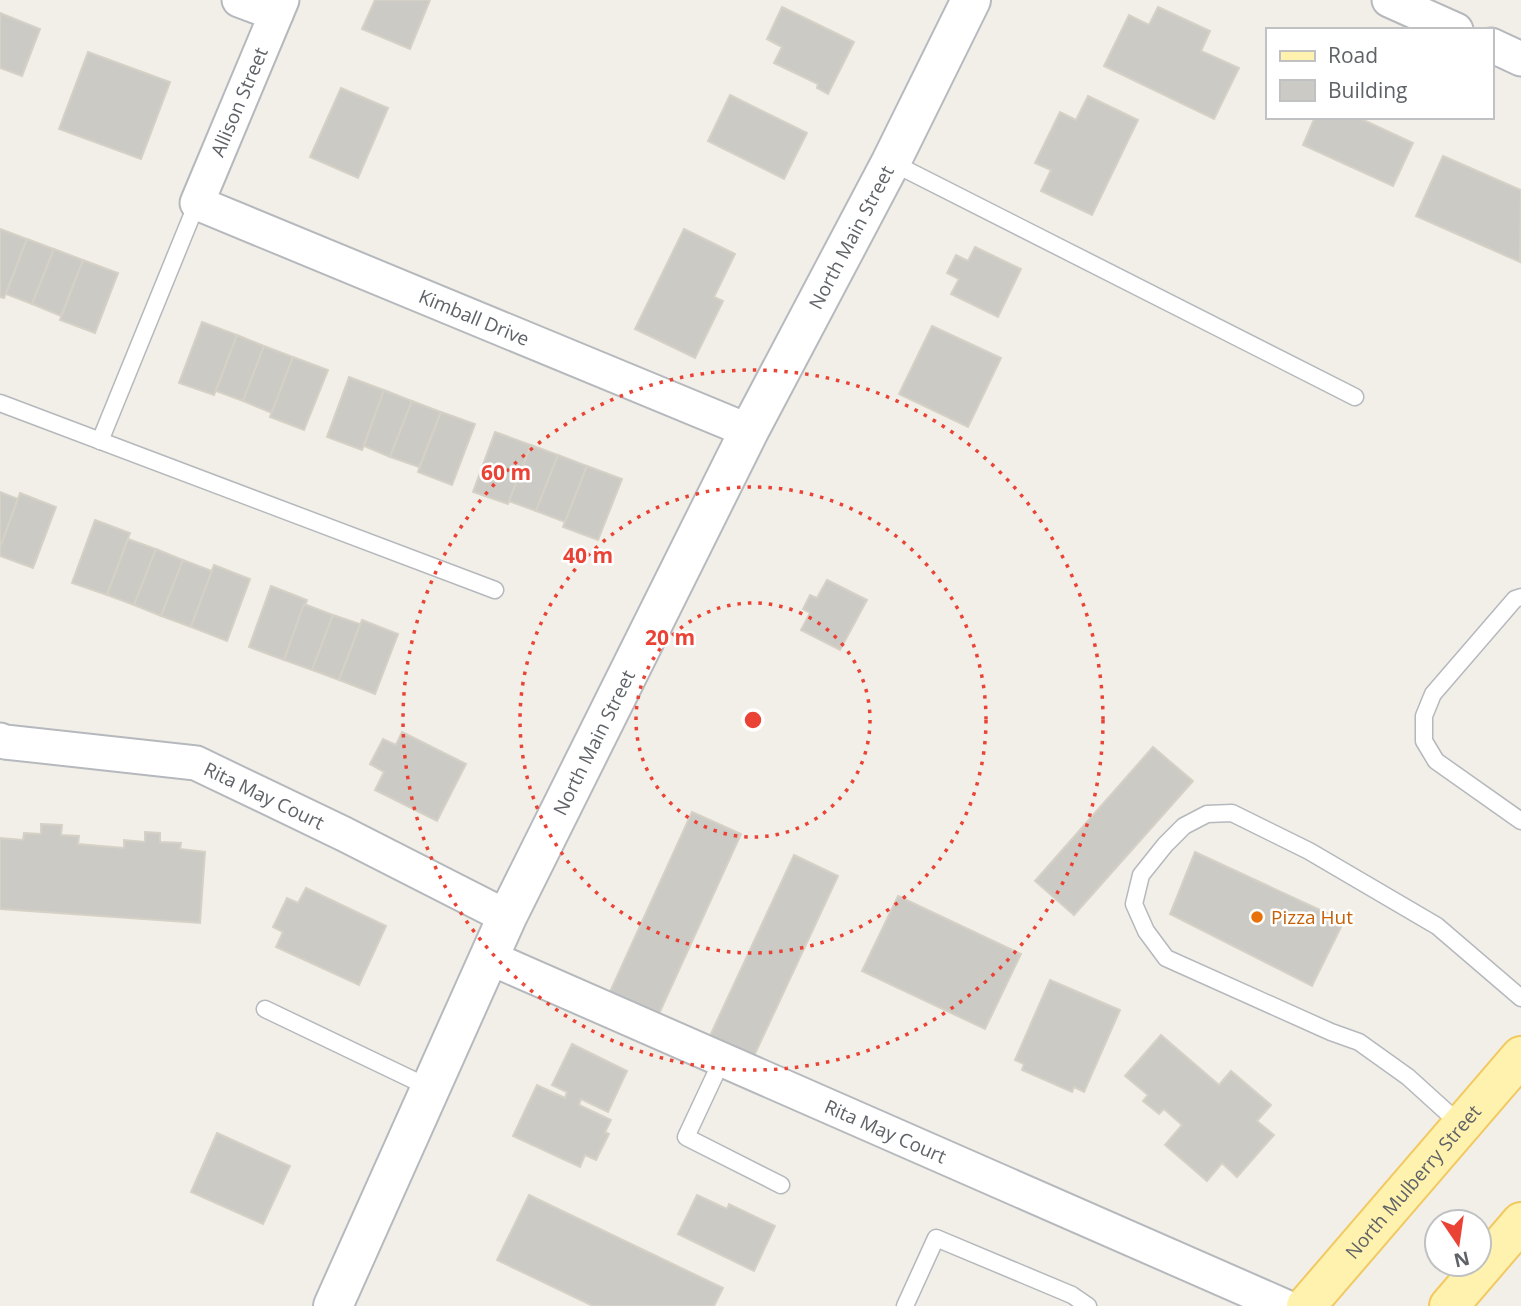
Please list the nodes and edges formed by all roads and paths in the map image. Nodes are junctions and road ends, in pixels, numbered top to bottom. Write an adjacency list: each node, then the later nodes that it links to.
1 (239, 0): 4 (street)
2 (971, 0): 8 (street, North Main Street)
3 (1389, 0): 5 (street)
4 (279, 7): 9 (street, Allison Street)
5 (1452, 28)
6 (1493, 47): 7 (street)
7 (1521, 59)
8 (891, 162): 10 (lane); 12 (street, North Main Street)
9 (197, 203): 12 (street, Kimball Drive); 13 (lane)
10 (1355, 397)
11 (0, 403): 13 (lane)
12 (750, 431): 18 (street, North Main Street)
13 (100, 441): 14 (lane)
14 (495, 590)
15 (1521, 597): 17 (lane)
16 (0, 740): 18 (street, Rita May Court)
17 (1521, 821)
18 (507, 917): 19 (street, North Main Street)
19 (488, 957): 23 (street, Rita May Court); 24 (street, North Main Street)
20 (1521, 998): 25 (lane)
21 (265, 1009): 24 (lane)
22 (1521, 1056): 25 (main road, North Mulberry Street)
23 (722, 1060): 26 (lane); 31 (street, Rita May Court)
24 (430, 1088): 28 (street, North Main Street)
25 (1461, 1125): 32 (main road, North Mulberry Street)
26 (781, 1185)
27 (1521, 1222): 33 (main road)
28 (333, 1306)
29 (905, 1306): 30 (lane)
30 (1088, 1306)
31 (1284, 1306)
32 (1306, 1306)
33 (1449, 1306)

